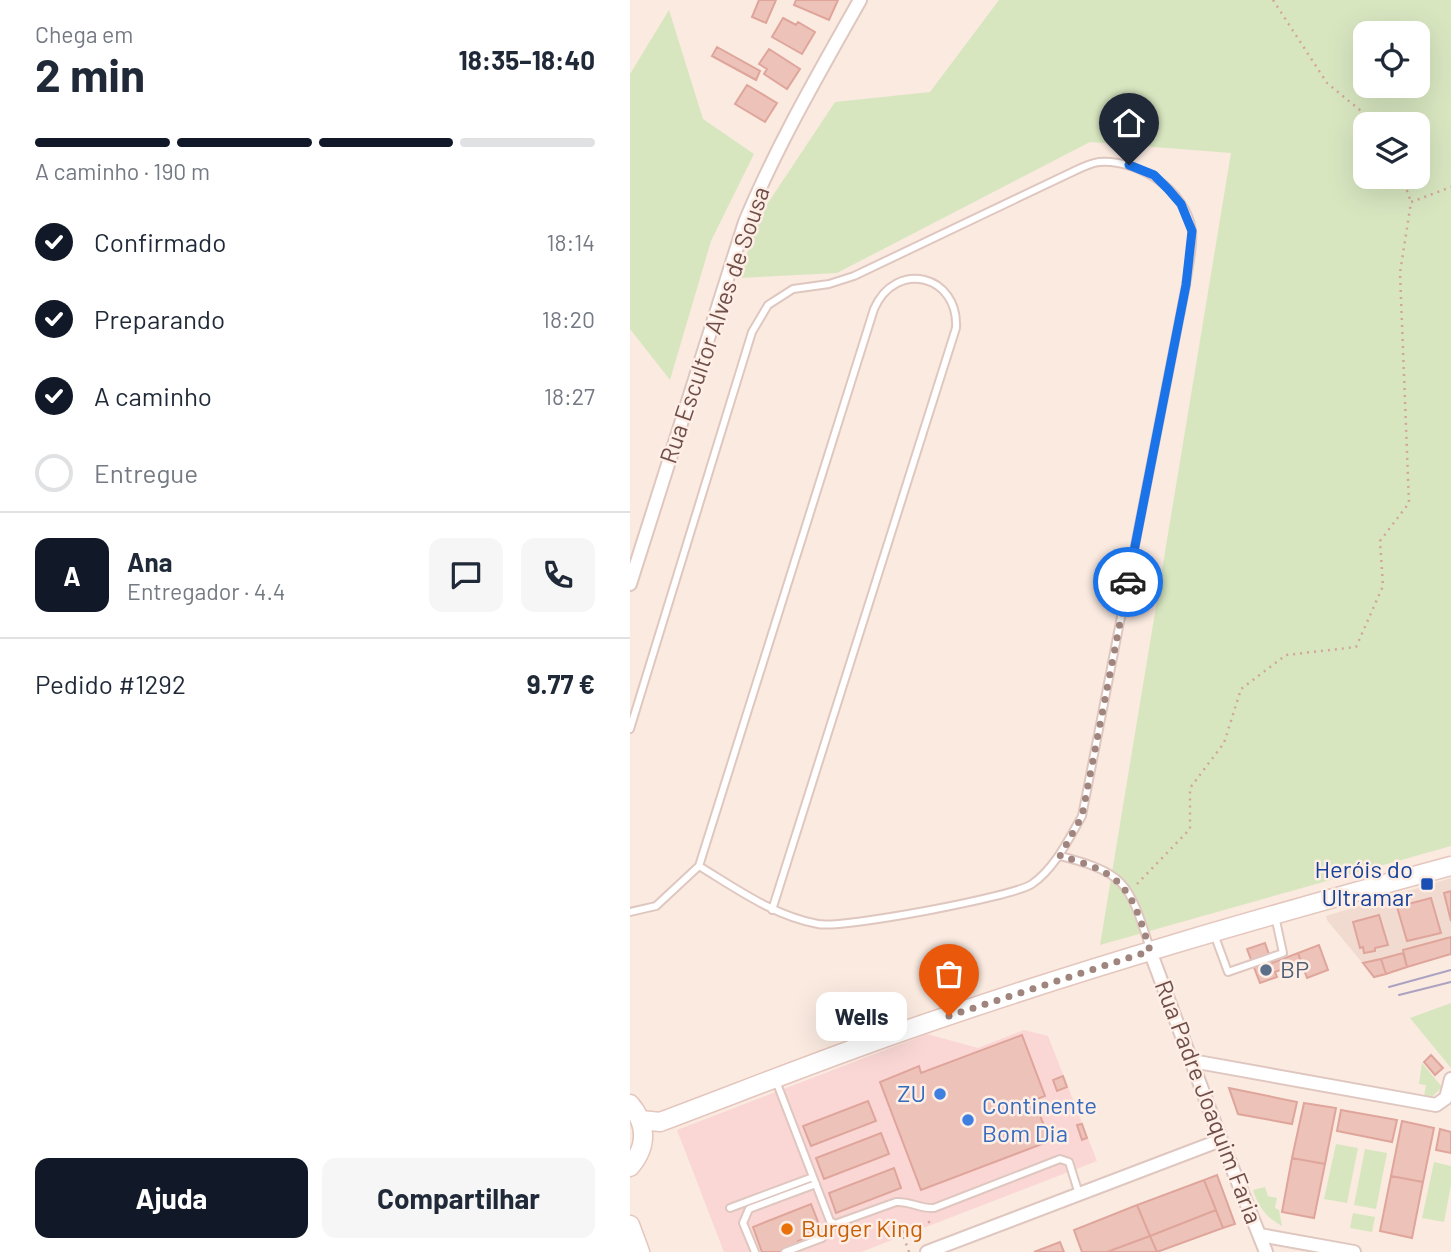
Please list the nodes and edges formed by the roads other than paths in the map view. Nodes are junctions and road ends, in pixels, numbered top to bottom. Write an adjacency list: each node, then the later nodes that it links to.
1 (860, 0): 2 (street, Rua Escultor Alves de Sousa)
2 (636, 546): 3 (street, Rua Escultor Alves de Sousa)
3 (630, 584)
4 (630, 729): 5 (lane)
5 (1060, 856): 8 (lane); 12 (lane)
6 (699, 866): 8 (lane); 8 (lane); 9 (lane)
7 (1451, 866): 10 (main road)
8 (772, 910)
9 (630, 912)
10 (1275, 914): 11 (main road); 11 (lane)
11 (1214, 932): 12 (main road)
12 (1150, 951): 13 (street, Rua Padre Joaquim Faria); 14 (main road)
13 (1192, 1061): 15 (street); 20 (street, Rua Padre Joaquim Faria)
14 (775, 1079): 18 (main road); 22 (lane)
15 (1451, 1079)
16 (630, 1104): 17 (main road)
17 (641, 1120): 18 (main road); 19 (main road)
18 (660, 1122): 19 (main road)
19 (643, 1139): 21 (main road)
20 (1221, 1140): 23 (street); 27 (street, Rua Padre Joaquim Faria)
21 (630, 1167)
22 (815, 1180): 24 (lane); 25 (lane); 29 (lane)
23 (1079, 1194): 25 (lane); 31 (street)
24 (730, 1208)
25 (835, 1224): 30 (lane)
26 (630, 1225): 28 (main road)
27 (1260, 1235): 32 (street, Rua Padre Joaquim Faria); 33 (street)
28 (636, 1249)
29 (755, 1252)
30 (785, 1252)
31 (928, 1252)
32 (1266, 1252)
33 (1354, 1252)

